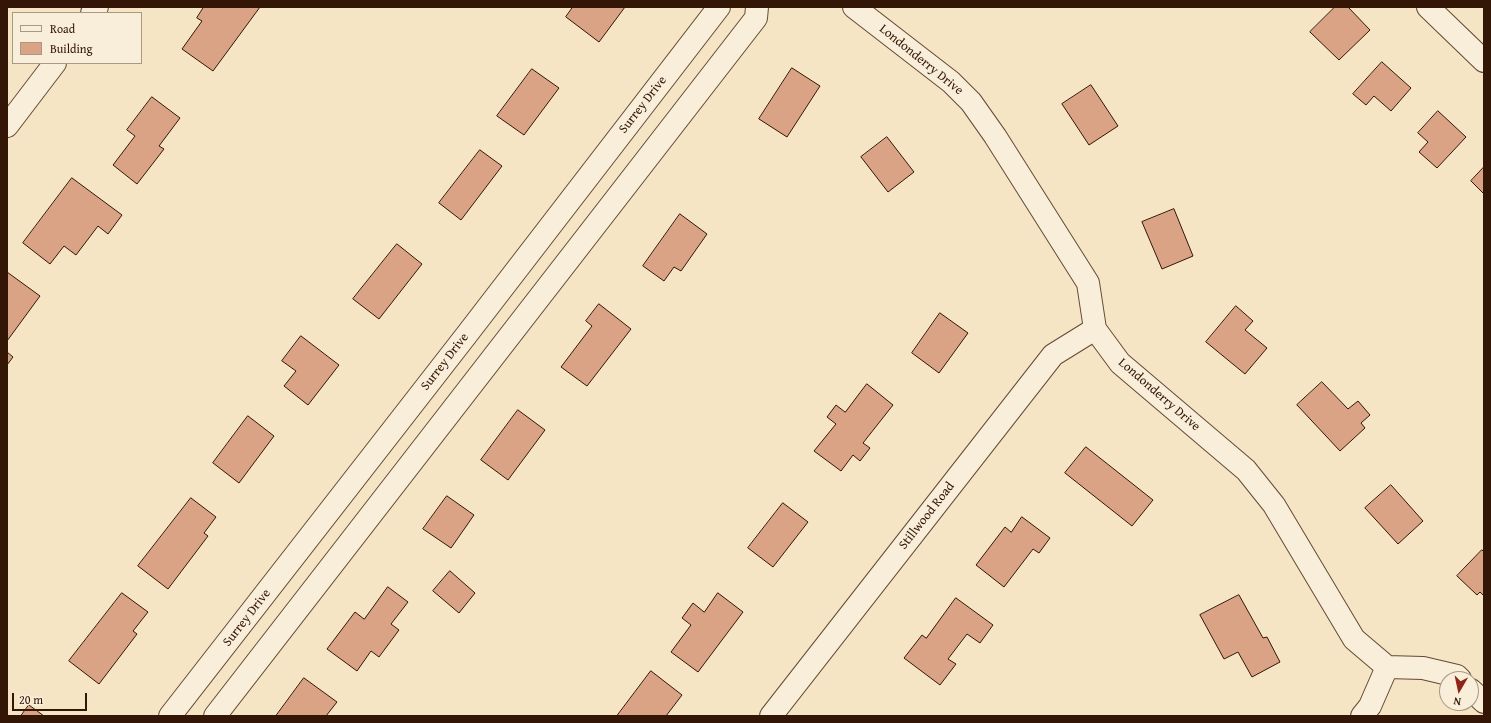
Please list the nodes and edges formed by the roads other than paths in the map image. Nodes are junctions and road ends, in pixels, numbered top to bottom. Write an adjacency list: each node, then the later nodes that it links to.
1 (719, 7): 11 (street, Surrey Drive)
2 (757, 7): 12 (street)
3 (854, 7): 8 (street, Londonderry Drive)
4 (1428, 7): 5 (street)
5 (1484, 61)
6 (53, 64): 7 (street)
7 (7, 126)
8 (1095, 329): 9 (street, Londonderry Drive); 13 (street, Stillwood Road)
9 (1387, 667): 10 (street); 14 (street)
10 (1439, 672)
11 (170, 716)
12 (215, 716)
13 (772, 716)
14 (1362, 716)

